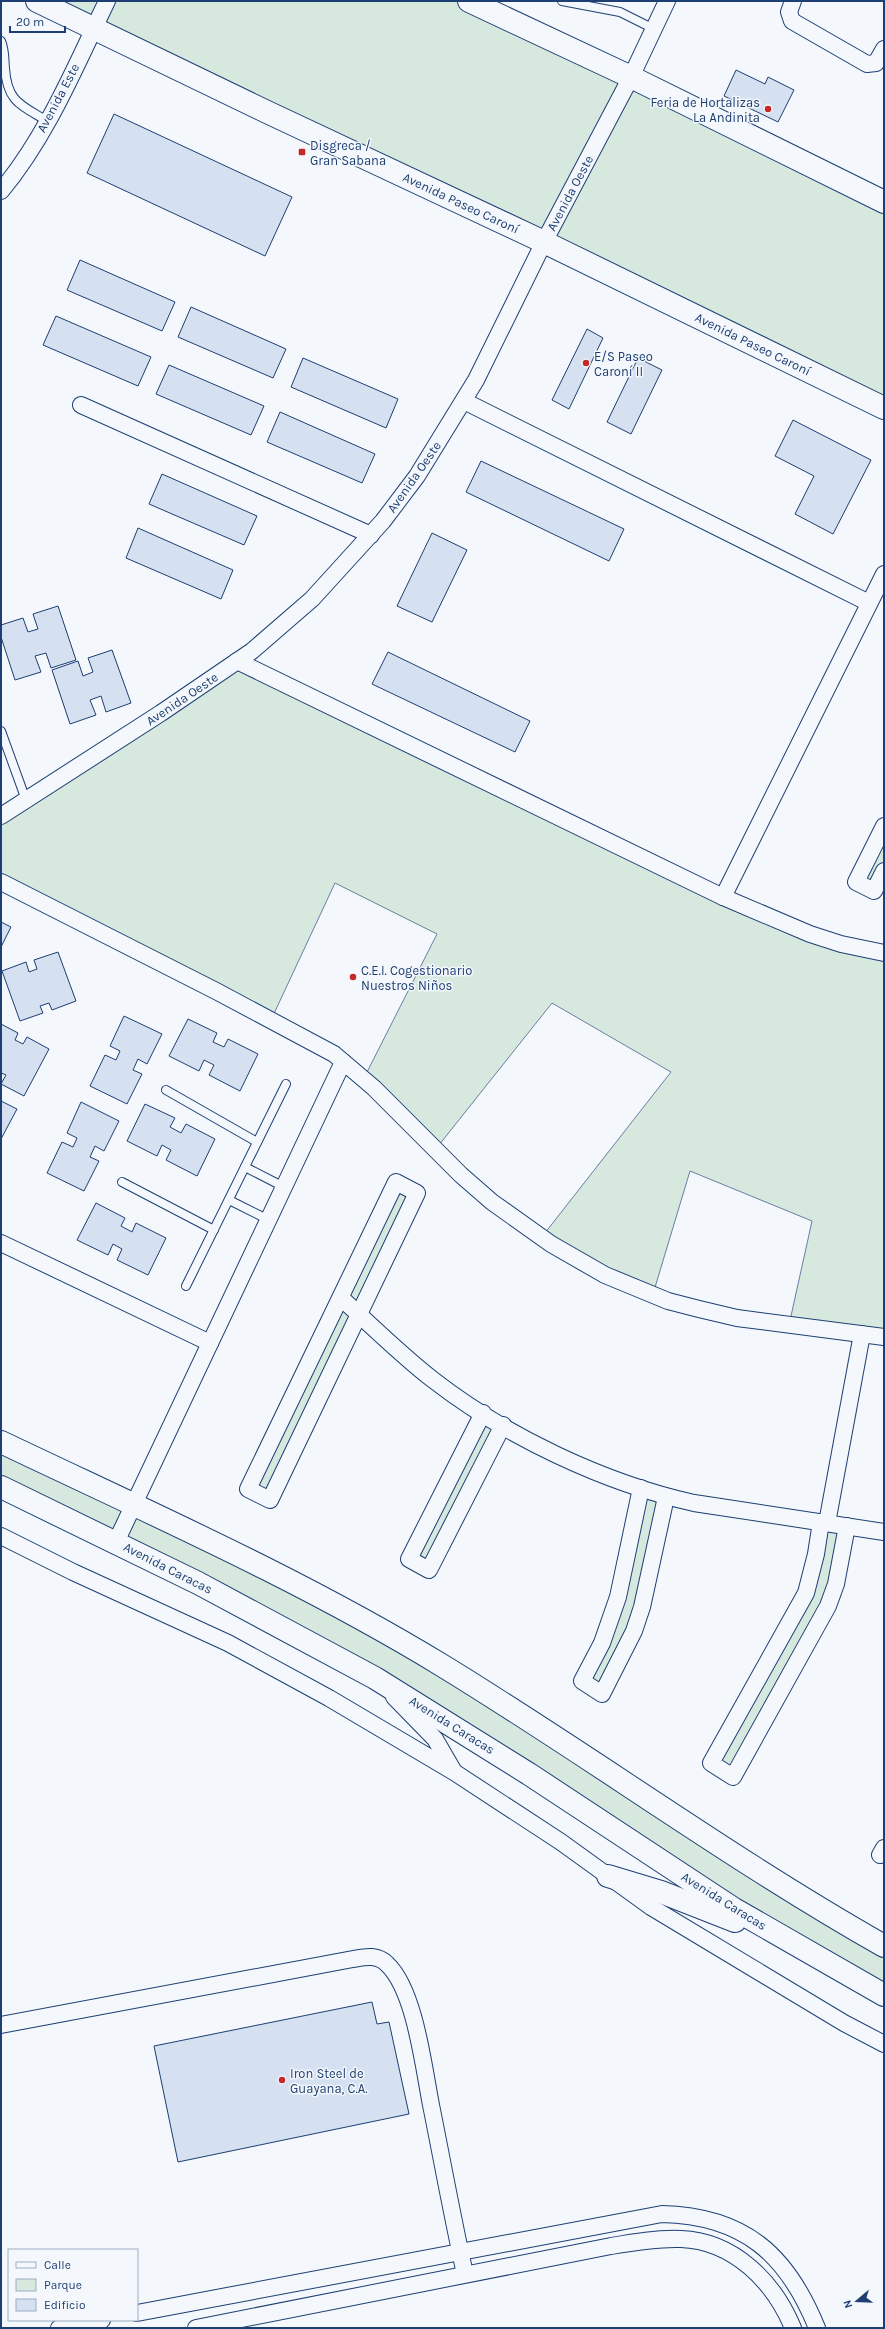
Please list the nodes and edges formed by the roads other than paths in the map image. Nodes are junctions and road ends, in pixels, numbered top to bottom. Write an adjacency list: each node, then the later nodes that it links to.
1 (37, 1): 7 (street, Avenida Paseo Caroní)
2 (107, 1): 7 (street, Avenida Este)
3 (469, 1): 11 (street)
4 (562, 1): 8 (lane)
5 (667, 1): 8 (street, Avenida Oeste)
6 (792, 2): 10 (street)
7 (94, 28): 12 (street, Avenida Este); 15 (street, Avenida Paseo Caroní)
8 (654, 29): 11 (street, Avenida Oeste)
9 (1, 41): 12 (lane)
10 (881, 54)
11 (631, 77): 14 (street); 15 (street, Avenida Oeste)
12 (47, 121): 13 (street, Avenida Este)
13 (3, 186)
14 (884, 202)
15 (544, 242): 16 (street, Avenida Oeste); 18 (street, Avenida Paseo Caroní)
16 (464, 401): 19 (street, Avenida Oeste); 21 (street)
17 (81, 405): 19 (street)
18 (884, 408)
19 (371, 535): 22 (street, Avenida Oeste)
20 (884, 574): 21 (street)
21 (869, 603): 29 (street)
22 (237, 661): 24 (street, Avenida Oeste); 29 (street)
23 (1, 731): 24 (lane)
24 (26, 800): 25 (street, Avenida Oeste)
25 (1, 816)
26 (884, 826): 27 (street)
27 (884, 871)
28 (1, 882): 31 (street)
29 (723, 897): 30 (street)
30 (884, 953)
31 (343, 1062): 37 (street); 45 (street)
32 (286, 1084): 34 (lane)
33 (166, 1090): 34 (lane)
34 (258, 1142): 35 (lane)
35 (245, 1167): 37 (lane); 38 (lane)
36 (122, 1182): 40 (lane)
37 (284, 1187): 39 (street)
38 (229, 1200): 39 (lane); 40 (lane)
39 (269, 1220): 47 (street)
40 (214, 1230): 42 (lane)
41 (1, 1244): 47 (street)
42 (186, 1286)
43 (341, 1298): 44 (street); 44 (street); 44 (street)
44 (358, 1314): 48 (street)
45 (862, 1334): 46 (street); 55 (street)
46 (884, 1337)
47 (210, 1342): 54 (street)
48 (483, 1413): 49 (street); 49 (street)
49 (503, 1425): 52 (street)
50 (1, 1442): 54 (street)
51 (1, 1487): 59 (street, Avenida Caracas)
52 (641, 1488): 53 (street); 53 (street)
53 (666, 1497): 55 (street)
54 (133, 1505): 59 (street); 64 (street)
55 (824, 1523): 56 (street); 56 (street)
56 (847, 1526): 57 (street)
57 (884, 1532)
58 (1, 1536): 61 (street)
59 (116, 1542): 60 (street, Avenida Caracas)
60 (375, 1678): 61 (street); 63 (street, Avenida Caracas)
61 (454, 1772): 62 (street)
62 (608, 1876): 63 (street); 67 (street)
63 (799, 1946): 65 (street, Avenida Caracas)
64 (884, 1946)
65 (884, 1995)
66 (1, 2025): 68 (street)
67 (884, 2044)
68 (460, 2252): 69 (street); 70 (street); 75 (street)
69 (465, 2274): 73 (street); 74 (street)
70 (138, 2313)
71 (97, 2321): 72 (street)
72 (59, 2328)
73 (196, 2328)
74 (793, 2328)
75 (816, 2328)

